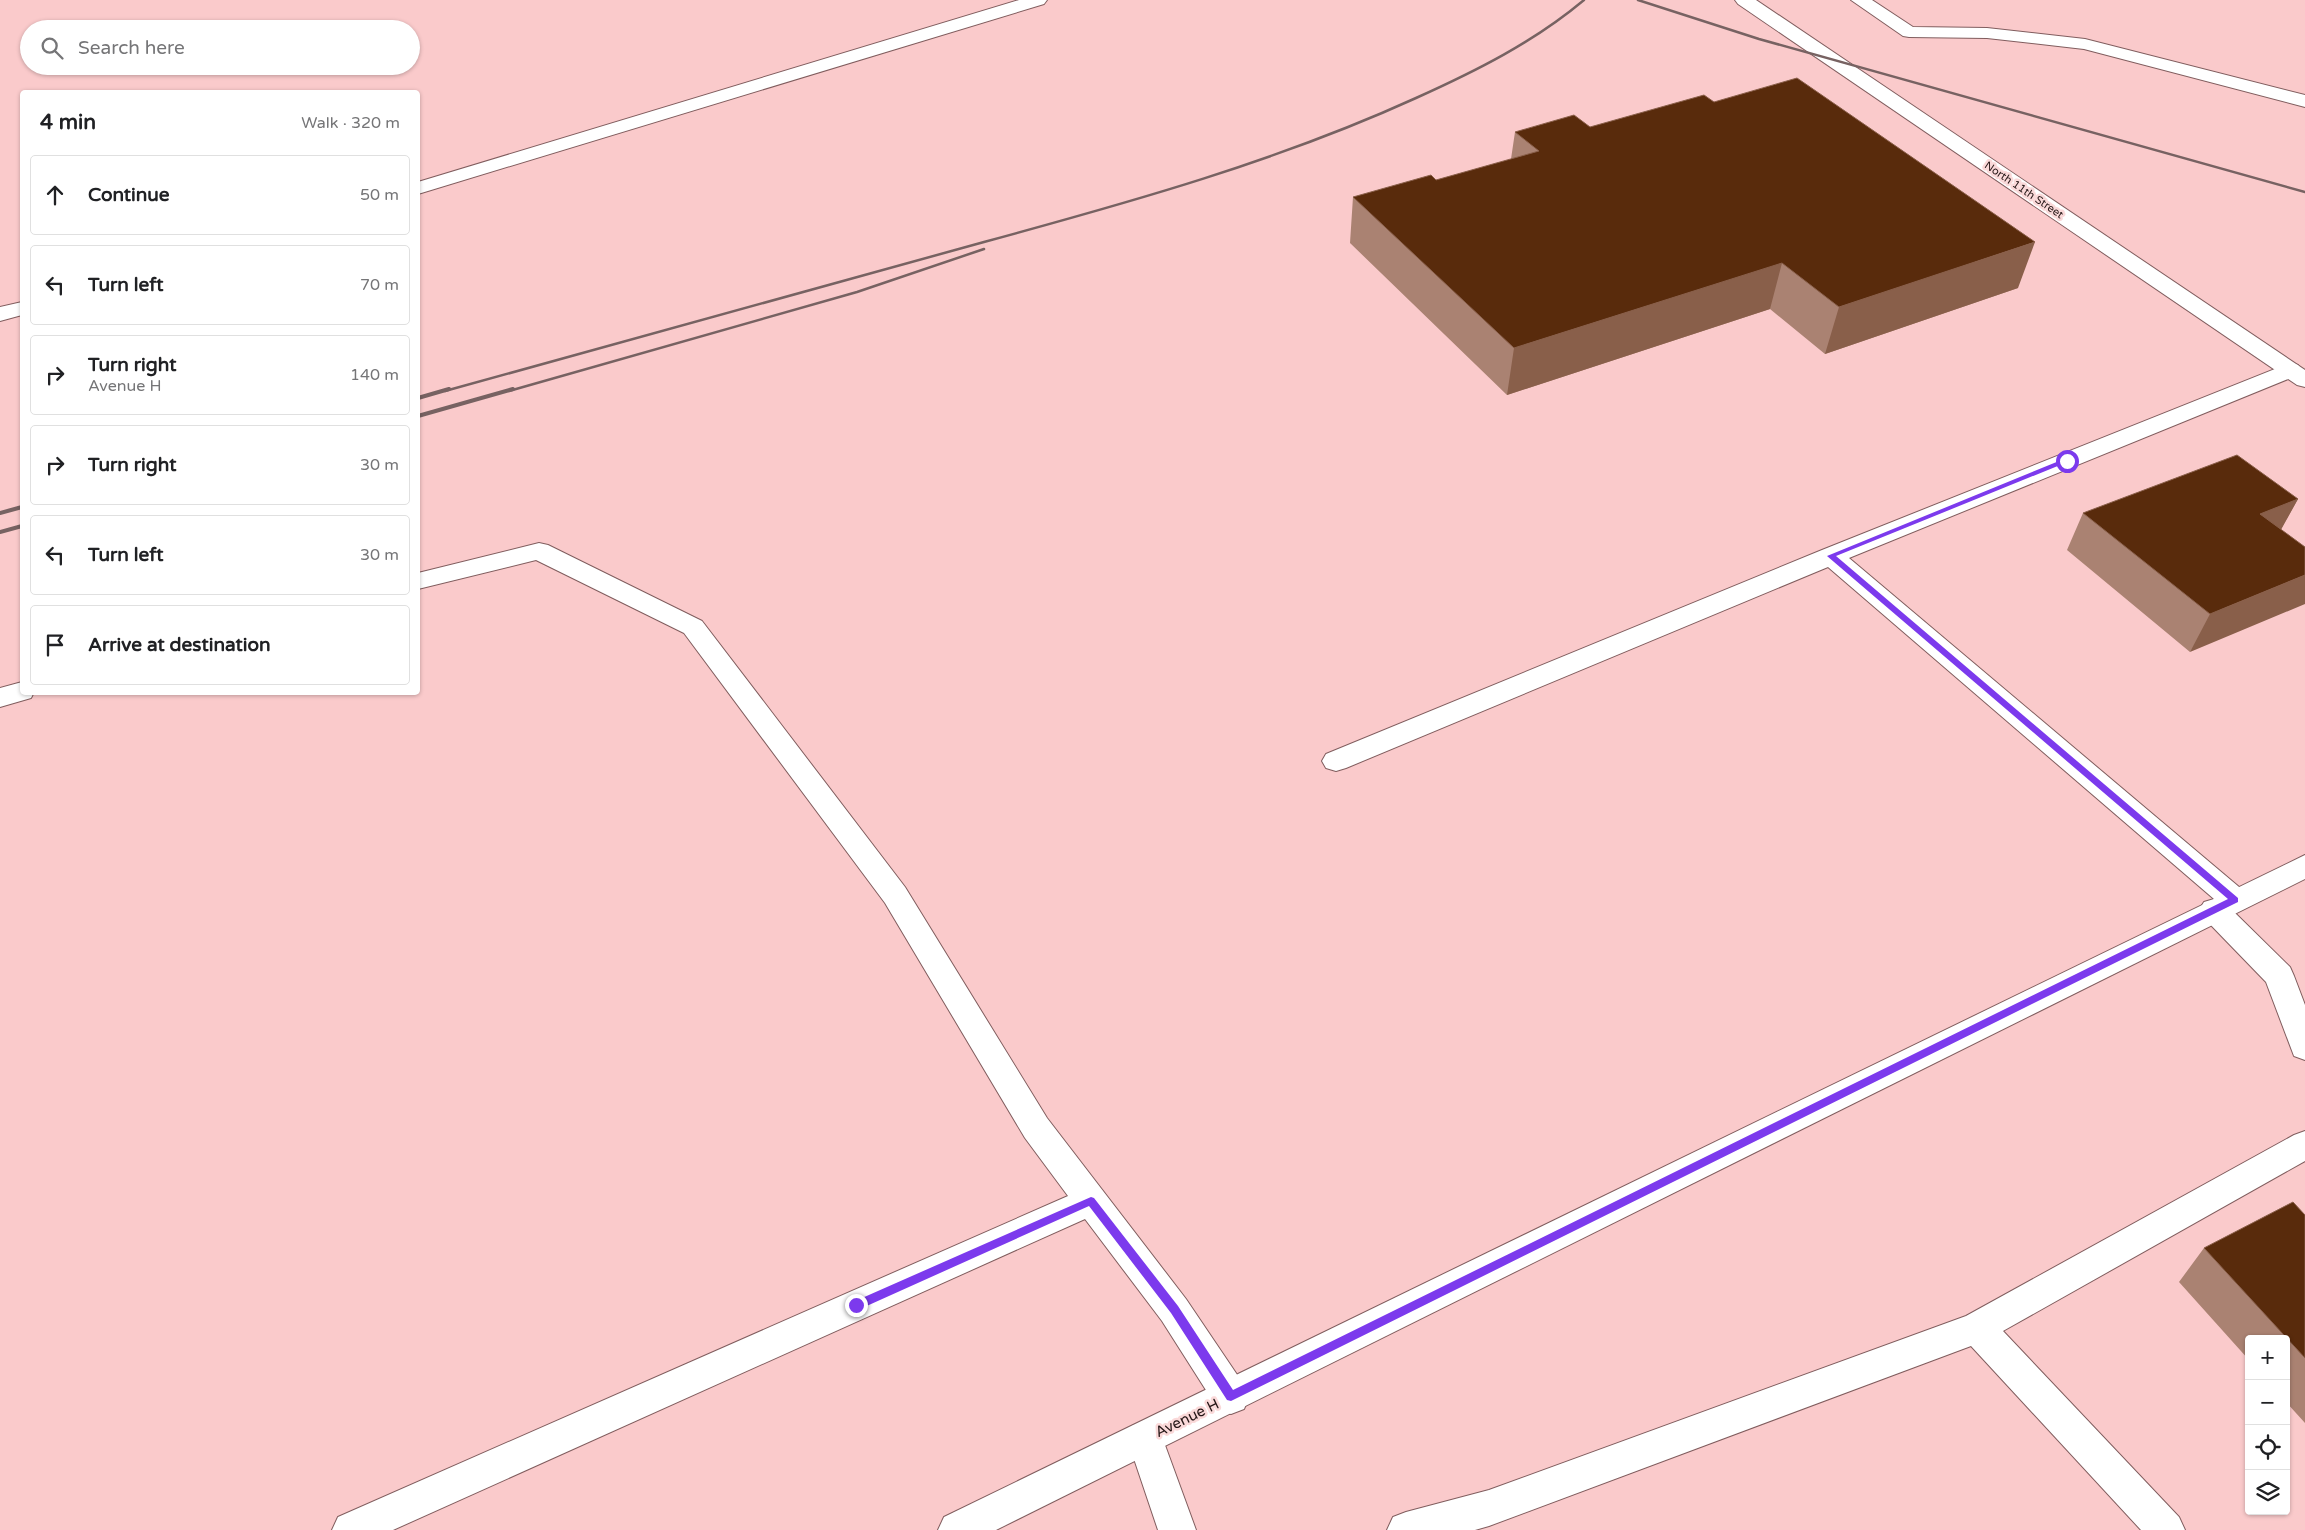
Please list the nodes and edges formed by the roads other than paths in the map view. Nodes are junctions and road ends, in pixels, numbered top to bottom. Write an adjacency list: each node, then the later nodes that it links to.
1 (1038, 0): 5 (street)
2 (1744, 0): 8 (street, North 11th Street)
3 (1860, 0): 4 (street)
4 (2305, 101)
5 (420, 187)
6 (20, 309): 7 (street)
7 (0, 314)
8 (2298, 375): 9 (street)
9 (1831, 556): 13 (street); 15 (street)
10 (420, 581): 18 (street)
11 (20, 692): 12 (street)
12 (0, 698)
13 (1336, 761)
14 (2305, 866): 15 (street, Avenue H)
15 (2224, 905): 16 (street); 20 (street, Avenue H)
16 (2305, 1047)
17 (2305, 1145): 19 (street)
18 (1091, 1201): 20 (street); 22 (street)
19 (1977, 1328): 25 (street); 26 (street)
20 (1231, 1396): 21 (street, Avenue H)
21 (1146, 1438): 23 (street, Avenue H); 24 (street)
22 (351, 1530)
23 (957, 1530)
24 (1177, 1530)
25 (1406, 1530)
26 (2166, 1530)

